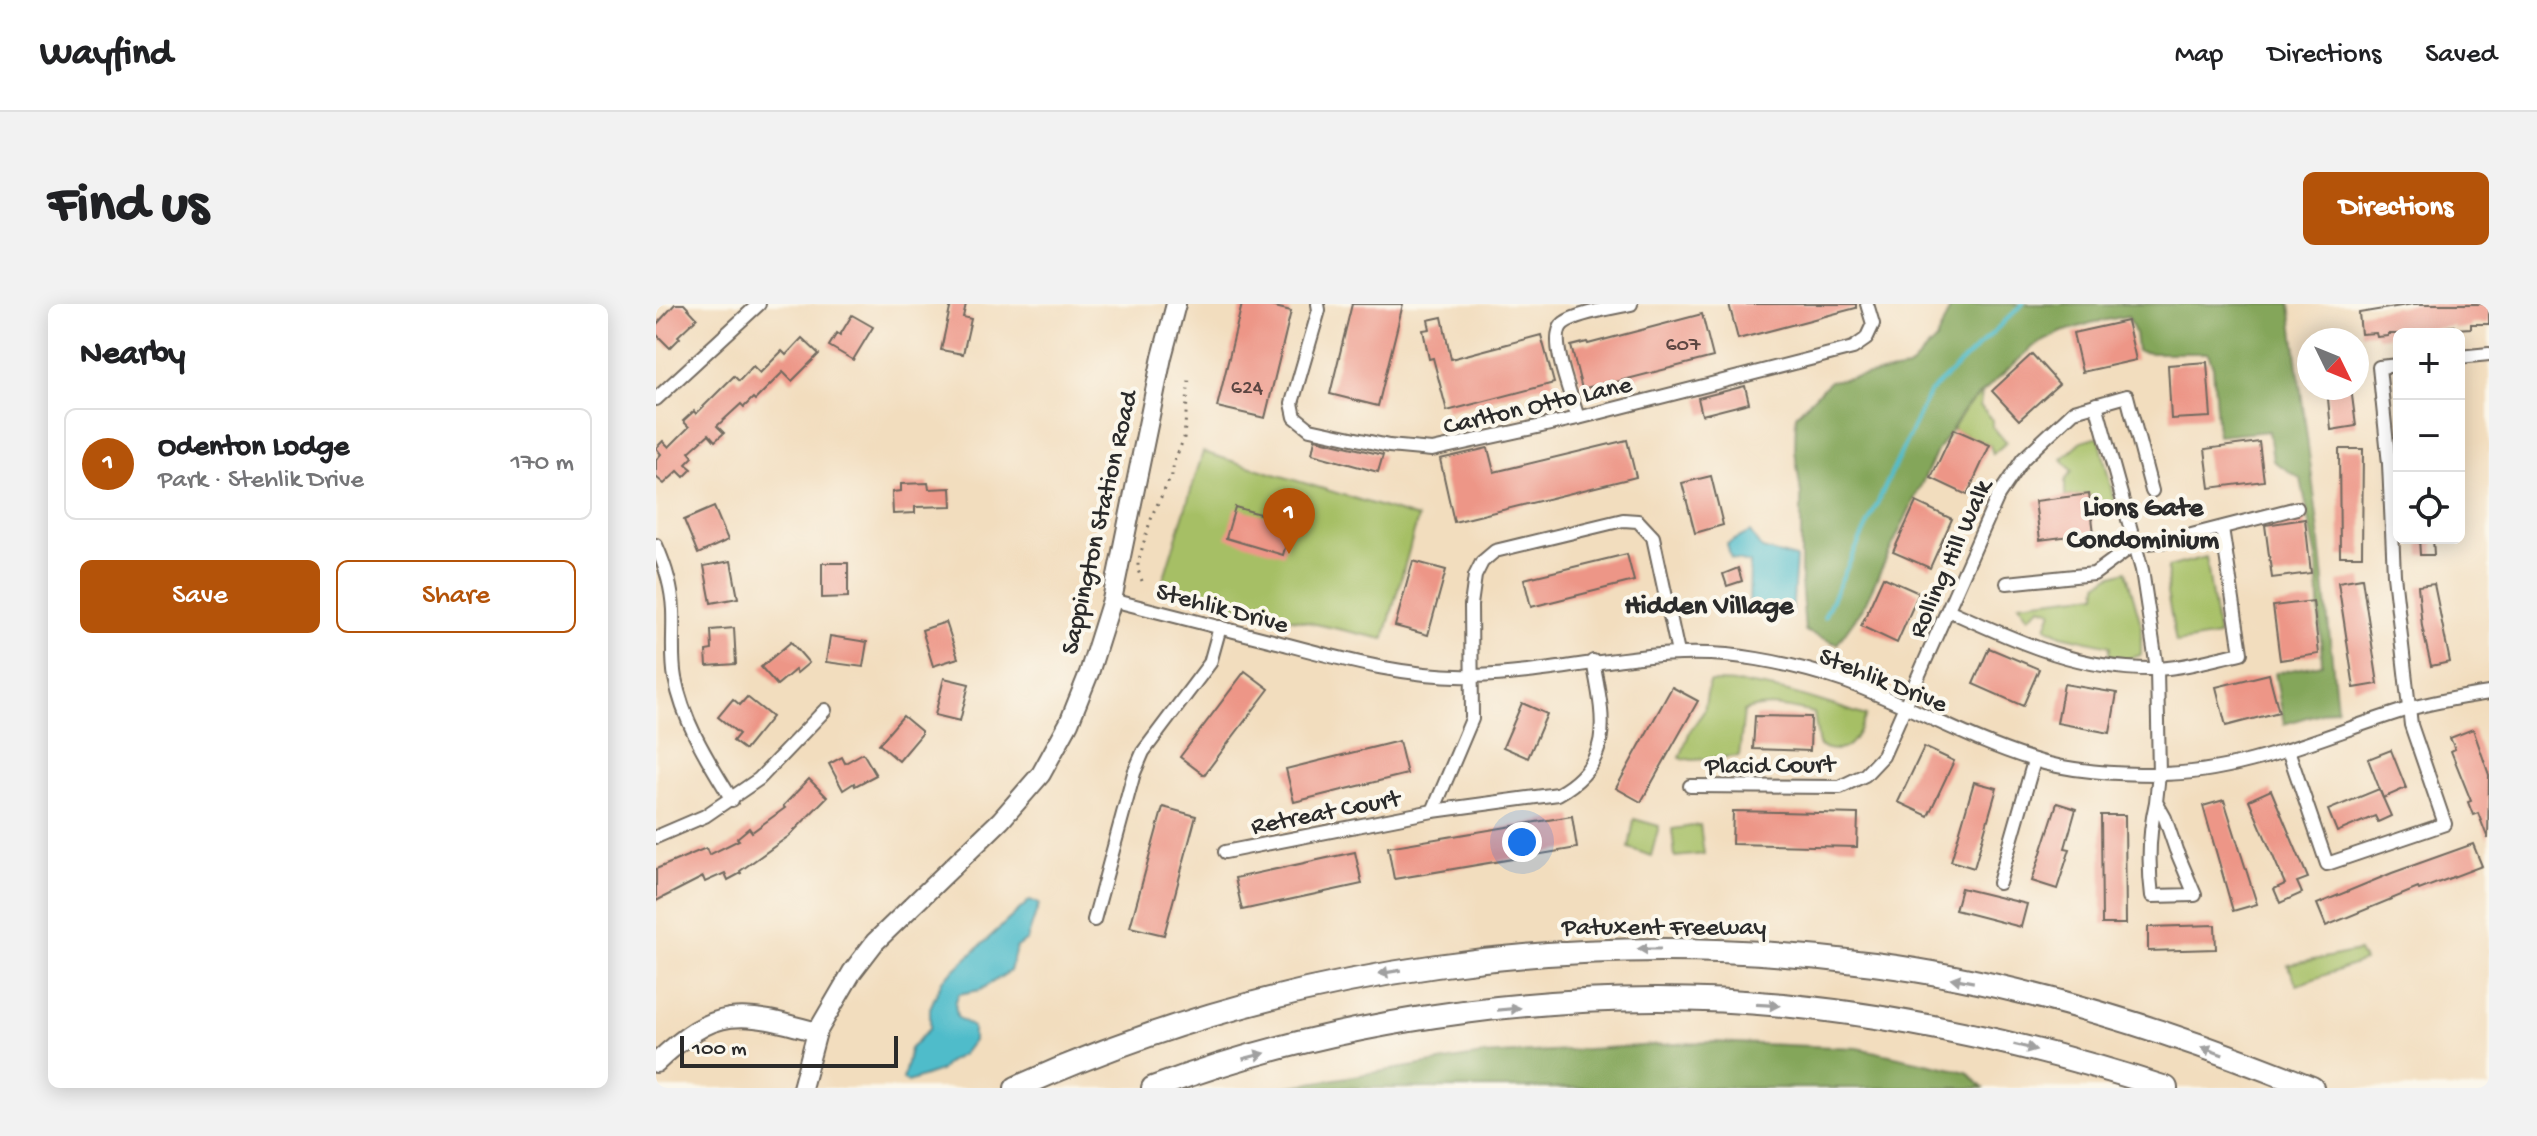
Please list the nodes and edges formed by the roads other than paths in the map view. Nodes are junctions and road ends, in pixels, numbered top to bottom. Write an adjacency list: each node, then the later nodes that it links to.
1 (759, 304): 9 (street)
2 (1176, 304): 18 (main road, Sappington Station Road)
3 (1318, 304): 11 (street, Carlton Otto Lane)
4 (1631, 304): 11 (street)
5 (1867, 304): 11 (street, Carlton Otto Lane)
6 (2489, 354): 7 (street)
7 (2465, 356)
8 (2393, 366): 27 (street)
9 (656, 399)
10 (2096, 404): 12 (street, Rolling Hill Walk); 15 (street); 19 (street, Rolling Hill Walk)
11 (1578, 418)
12 (2152, 491)
13 (2297, 508): 14 (street)
14 (2222, 528): 15 (street); 23 (street)
15 (2135, 544): 17 (street); 23 (street)
16 (656, 545): 33 (street)
17 (2007, 583)
18 (1112, 600): 20 (street, Stehlik Drive); 40 (main road, Sappington Station Road)
19 (1948, 610): 23 (street); 26 (street, Rolling Hill Walk)
20 (1220, 627): 24 (street, Stehlik Drive); 39 (street)
21 (1678, 653): 22 (street, Stehlik Drive); 24 (street, Retreat Court); 26 (street, Stehlik Drive)
22 (1593, 661): 24 (street, Stehlik Drive); 35 (street, Retreat Court)
23 (2157, 669): 31 (street)
24 (1472, 676): 35 (street, Retreat Court)
25 (2489, 693): 27 (street, Stehlik Drive)
26 (1905, 708): 30 (street, Stehlik Drive); 32 (street, Placid Court)
27 (2409, 709): 29 (street, Stehlik Drive); 29 (street)
28 (825, 710): 33 (street)
29 (2288, 750): 31 (street, Stehlik Drive)
30 (2034, 761): 31 (street, Stehlik Drive); 38 (street)
31 (2159, 774): 34 (street)
32 (1690, 786)
33 (732, 800): 36 (street)
34 (2156, 802): 34 (street)
35 (1433, 811): 37 (street, Retreat Court)
36 (656, 837)
37 (1225, 852)
38 (1999, 883)
39 (1094, 920)
40 (817, 1032): 41 (main road); 42 (main road, Sappington Station Road)
41 (656, 1063)
42 (802, 1088)
43 (1016, 1088): 46 (highway, Patuxent Freeway, one-way to 43)
44 (1153, 1088): 45 (highway, one-way to 45)
45 (2166, 1088)
46 (2312, 1088)

